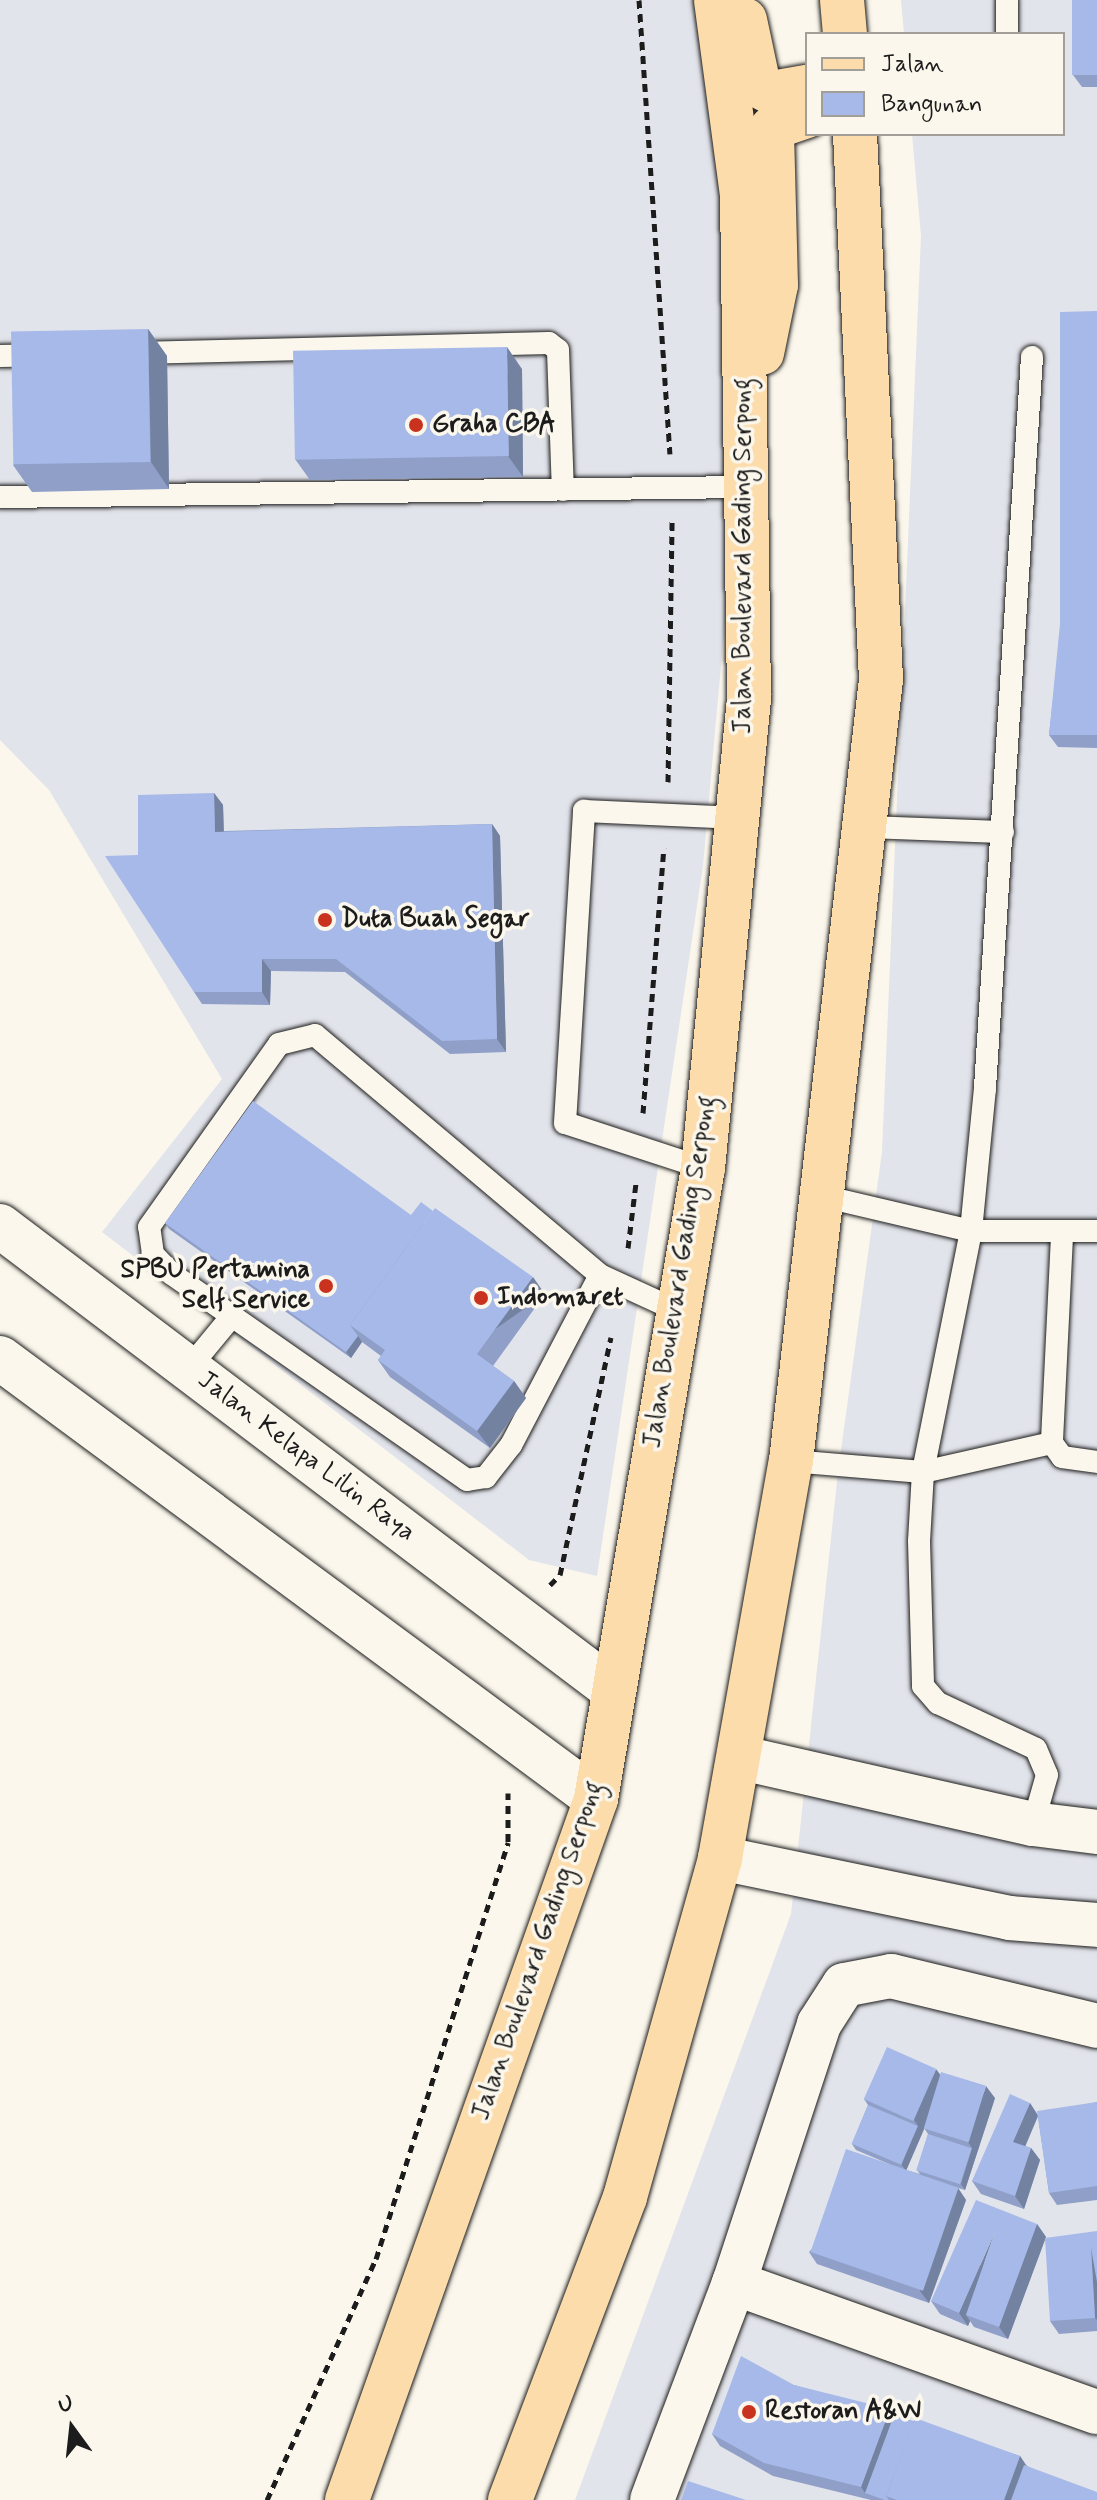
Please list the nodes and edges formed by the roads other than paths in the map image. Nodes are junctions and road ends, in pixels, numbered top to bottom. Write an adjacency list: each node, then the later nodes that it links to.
1 (716, 0): 18 (main road, Jalan Boulevard Gading Serpong)
2 (741, 0): 9 (main road)
3 (819, 0): 6 (main road)
4 (842, 0): 7 (main road)
5 (1007, 0): 8 (lane)
6 (821, 32)
7 (845, 32)
8 (1007, 32)
9 (805, 87)
10 (805, 117): 18 (main road)
11 (826, 136): 17 (main road)
12 (855, 136): 17 (main road)
13 (109, 353): 20 (lane)
14 (62, 354): 15 (lane)
15 (0, 356)
16 (1032, 357): 24 (lane)
17 (868, 366): 23 (main road)
18 (745, 383): 19 (main road, Jalan Boulevard Gading Serpong)
19 (746, 487): 20 (lane); 22 (main road, Jalan Boulevard Gading Serpong)
20 (563, 490): 21 (lane)
21 (0, 497)
22 (738, 818): 25 (main road, Jalan Boulevard Gading Serpong); 25 (lane)
23 (866, 827): 24 (lane); 26 (main road)
24 (1003, 832): 28 (lane)
25 (703, 1168): 32 (main road, Jalan Boulevard Gading Serpong)
26 (822, 1196): 28 (lane); 37 (main road)
27 (0, 1226): 35 (street, Jalan Kelapa Lilin Raya)
28 (971, 1231): 30 (lane); 39 (lane)
29 (1097, 1231): 30 (lane)
30 (1062, 1236): 36 (lane)
31 (600, 1275): 32 (lane); 33 (lane); 33 (lane)
32 (676, 1310): 40 (main road, Jalan Boulevard Gading Serpong)
33 (232, 1316): 35 (lane)
34 (0, 1358): 42 (street)
35 (189, 1368): 40 (street, Jalan Kelapa Lilin Raya)
36 (1052, 1443): 38 (lane); 39 (lane)
37 (791, 1461): 39 (lane); 41 (main road)
38 (1097, 1462)
39 (923, 1472): 43 (lane)
40 (612, 1689): 42 (main road, Jalan Boulevard Gading Serpong)
41 (742, 1758): 43 (street); 45 (main road)
42 (596, 1799): 50 (main road, Jalan Boulevard Gading Serpong)
43 (1033, 1824): 44 (street)
44 (1097, 1832)
45 (720, 1858): 46 (street); 51 (main road)
46 (1097, 1925)
47 (1097, 2026): 48 (street)
48 (734, 2283): 49 (street); 52 (street)
49 (1091, 2404)
50 (347, 2500)
51 (510, 2500)
52 (652, 2500)

